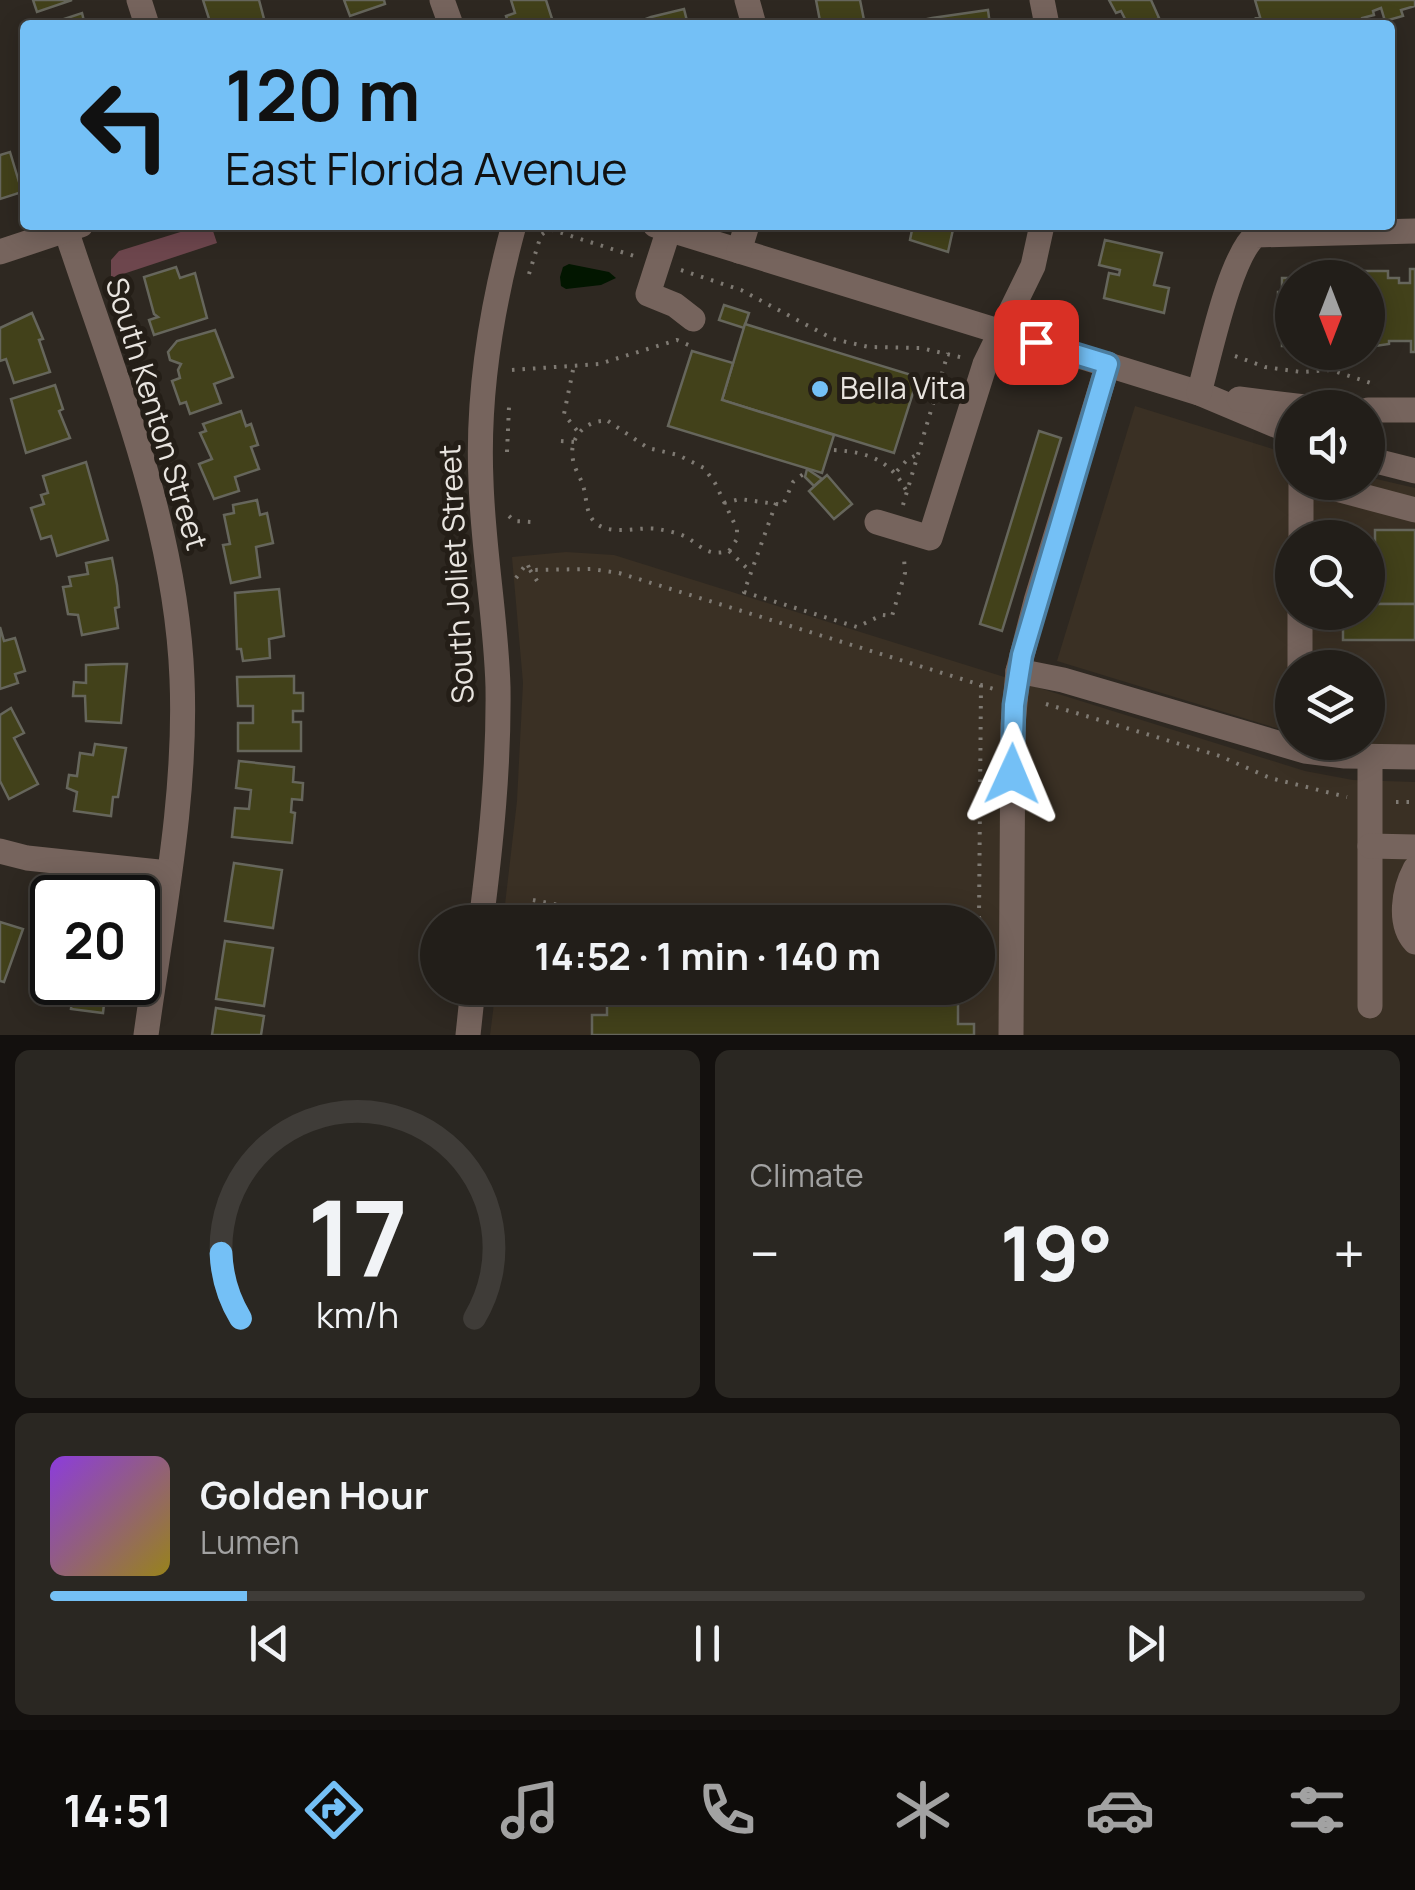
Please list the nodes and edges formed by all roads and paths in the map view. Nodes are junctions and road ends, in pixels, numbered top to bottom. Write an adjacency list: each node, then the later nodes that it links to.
1 (68, 230): 12 (street)
2 (75, 230): 68 (street, South Kenton Street)
3 (513, 230): 70 (street, South Joliet Street)
4 (548, 230): 14 (path)
5 (552, 230): 13 (path)
6 (662, 230): 13 (street)
7 (672, 230): 11 (street)
8 (745, 230): 11 (street)
9 (1041, 230): 16 (street)
10 (1415, 231): 18 (street)
11 (739, 251): 16 (street)
12 (0, 252)
13 (658, 264): 15 (street); 19 (path)
14 (527, 285)
15 (694, 319)
16 (1000, 332): 22 (street); 48 (street)
17 (692, 347): 23 (path)
18 (1212, 349): 24 (path); 25 (street)
19 (948, 354): 21 (path); 35 (path)
20 (514, 356): 23 (path)
21 (964, 358)
22 (1108, 364): 25 (street); 54 (street)
23 (573, 368): 31 (path)
24 (1378, 385)
25 (1199, 393): 26 (street); 30 (street)
26 (1275, 403)
27 (509, 404): 36 (path)
28 (1385, 410): 29 (street)
29 (1415, 410)
30 (1275, 425)
31 (579, 434): 33 (path); 43 (path)
32 (561, 441): 33 (path)
33 (574, 442): 49 (path)
34 (834, 450): 40 (path)
35 (920, 453): 40 (path); 41 (path)
36 (507, 456)
37 (1385, 463): 38 (street)
38 (1413, 470)
39 (806, 472): 44 (path)
40 (896, 472): 41 (path)
41 (907, 492): 48 (path)
42 (1378, 500): 46 (street)
43 (724, 502): 44 (path); 49 (path)
44 (776, 503): 51 (path)
45 (508, 510): 47 (path)
46 (1415, 510)
47 (532, 522)
48 (887, 525): 51 (path)
49 (729, 551): 51 (path)
50 (530, 570): 52 (path); 53 (path); 55 (path)
51 (750, 571)
52 (516, 578)
53 (541, 587)
54 (1018, 671): 58 (street); 77 (street)
55 (981, 685): 56 (path); 69 (path)
56 (997, 690)
57 (1046, 704): 62 (path)
58 (1275, 738)
59 (1385, 757): 60 (street)
60 (1415, 757)
61 (1370, 760): 62 (street)
62 (1371, 802): 63 (path); 64 (street)
63 (1415, 802)
64 (1370, 846): 65 (street); 74 (street)
65 (1415, 847)
66 (0, 851): 68 (street)
67 (1415, 869): 71 (street)
68 (168, 873): 75 (street, South Kenton Street)
69 (534, 900)
70 (483, 905)
71 (1410, 906): 72 (street)
72 (1415, 942)
73 (472, 1005): 76 (street)
74 (1370, 1006)
75 (146, 1035)
76 (468, 1035)
77 (1011, 1035)

